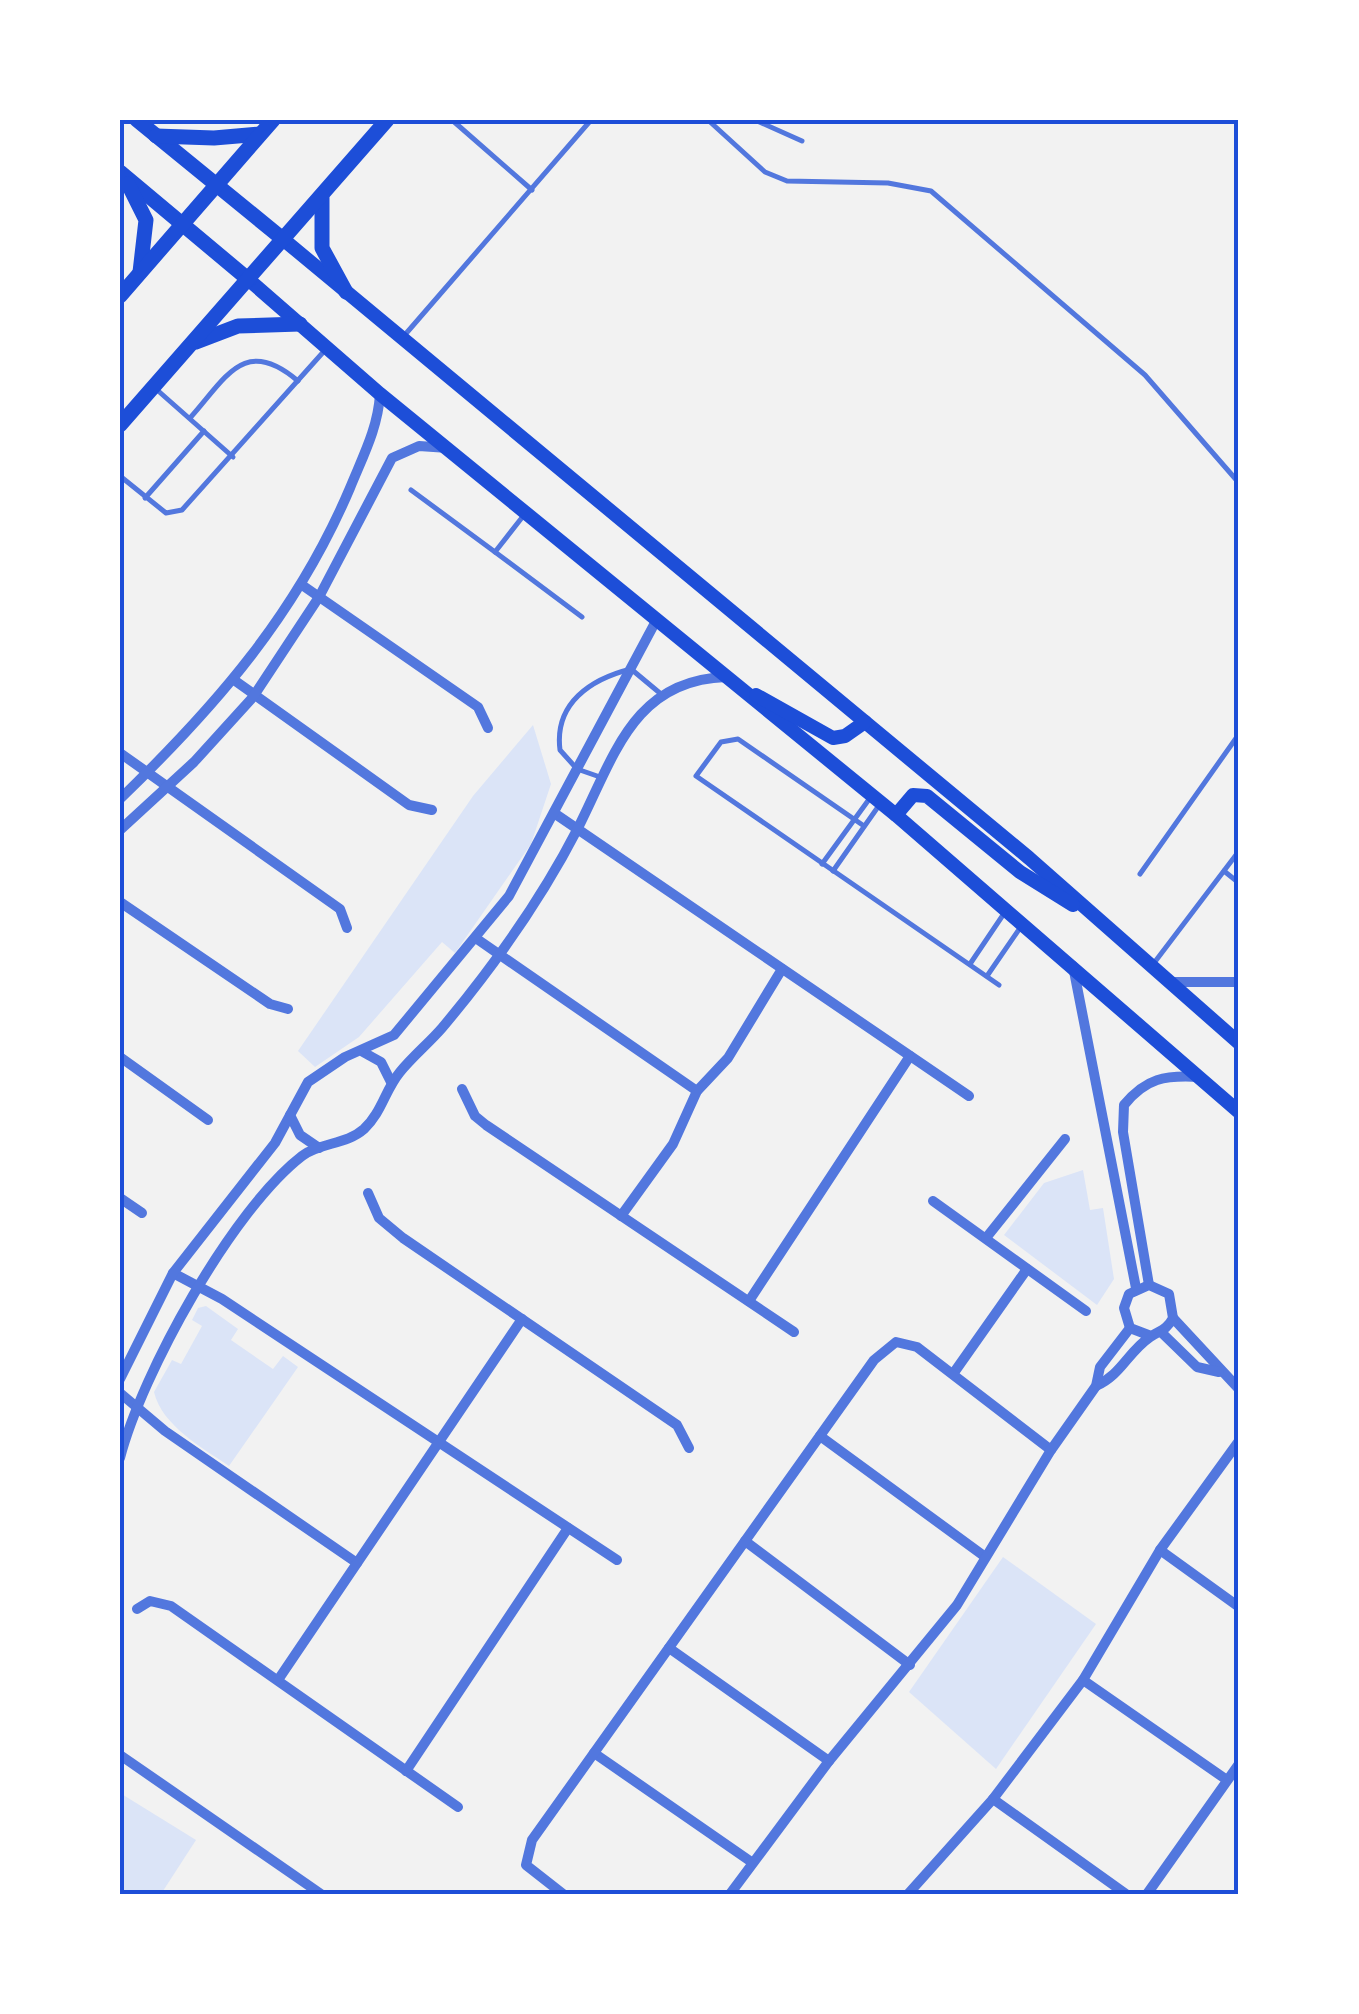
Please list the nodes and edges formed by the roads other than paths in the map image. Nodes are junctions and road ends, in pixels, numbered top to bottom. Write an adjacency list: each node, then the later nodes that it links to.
1 (137, 120): 8 (main road)
2 (387, 120): 13 (main road)
3 (452, 120): 12 (lane)
4 (591, 120): 12 (lane)
5 (708, 120): 33 (lane)
6 (755, 120): 9 (lane)
7 (263, 126): 8 (main road); 11 (main road)
8 (156, 136): 11 (main road)
9 (802, 141)
10 (120, 172): 14 (main road); 16 (main road)
11 (217, 185): 14 (main road); 15 (main road)
12 (532, 190): 21 (lane)
13 (323, 195): 15 (main road); 18 (main road)
14 (182, 224): 16 (main road); 17 (main road)
15 (284, 240): 17 (main road); 18 (main road)
16 (140, 272): 19 (main road)
17 (249, 280): 20 (main road); 22 (main road)
18 (346, 292): 21 (main road)
19 (120, 296)
20 (300, 324): 22 (main road); 23 (main road)
21 (402, 338): 50 (main road)
22 (192, 343): 25 (main road)
23 (328, 348): 24 (lane); 26 (main road)
24 (298, 381): 27 (lane); 31 (lane)
25 (153, 387): 27 (lane); 28 (main road)
26 (380, 394): 30 (main road); 36 (street)
27 (190, 418): 29 (lane)
28 (120, 424)
29 (204, 431): 31 (lane); 35 (lane)
30 (448, 448): 37 (main road); 38 (street)
31 (233, 456): 35 (lane)
32 (120, 476): 35 (lane)
33 (1239, 483)
34 (411, 490): 39 (lane)
35 (145, 498)
36 (342, 506): 38 (street); 40 (street)
37 (526, 512): 39 (lane); 43 (main road)
38 (361, 516): 41 (street)
39 (495, 552): 42 (lane)
40 (302, 585): 41 (street); 46 (street)
41 (319, 597): 49 (street); 51 (street)
42 (582, 618)
43 (657, 620): 44 (street); 45 (main road)
44 (631, 668): 47 (lane); 54 (street); 54 (lane)
45 (727, 677): 47 (street); 48 (main road)
46 (234, 680): 49 (street); 55 (street)
47 (661, 694): 56 (street)
48 (751, 696): 50 (main road); 59 (main road)
49 (253, 697): 57 (street); 60 (street)
50 (866, 722): 75 (main road)
51 (488, 728)
52 (1239, 734): 71 (lane)
53 (120, 754): 55 (street)
54 (577, 769): 56 (lane); 61 (street)
55 (148, 772): 57 (street); 58 (street)
56 (604, 777): 65 (street)
57 (166, 786): 66 (street); 77 (street)
58 (120, 798)
59 (876, 799): 62 (main road); 63 (lane); 64 (lane)
60 (432, 810)
61 (554, 813): 65 (street); 78 (street)
62 (896, 815): 74 (main road); 75 (main road)
63 (854, 819): 64 (lane); 68 (lane); 68 (lane)
64 (864, 826): 69 (lane)
65 (578, 828): 79 (street); 83 (street)
66 (120, 830)
67 (1239, 851): 70 (lane)
68 (822, 864): 69 (lane)
69 (833, 871): 80 (lane)
70 (1224, 871): 72 (lane); 82 (lane)
71 (1140, 874)
72 (1239, 883)
73 (120, 902): 88 (street)
74 (1006, 910): 76 (main road); 80 (lane)
75 (1096, 916): 82 (main road)
76 (1023, 924): 81 (main road); 84 (lane)
77 (347, 928)
78 (477, 939): 79 (street); 90 (street)
79 (501, 955): 94 (street); 96 (street)
80 (970, 964): 84 (lane)
81 (1072, 965): 93 (main road); 113 (street)
82 (1152, 966): 85 (main road)
83 (782, 969): 91 (street); 96 (street)
84 (986, 976): 87 (lane)
85 (1170, 982): 86 (street); 89 (main road)
86 (1239, 982)
87 (999, 985)
88 (288, 1010)
89 (1238, 1041)
90 (360, 1052): 94 (street); 99 (street)
91 (910, 1056): 97 (street); 114 (street)
92 (120, 1057): 100 (street)
93 (1199, 1077): 98 (main road); 111 (street)
94 (392, 1082): 102 (street)
95 (462, 1089): 107 (street)
96 (698, 1091): 107 (street)
97 (968, 1096)
98 (1239, 1112)
99 (290, 1116): 102 (street); 110 (street)
100 (208, 1120)
101 (1065, 1139): 108 (street)
102 (319, 1148): 112 (street)
103 (368, 1193): 117 (street)
104 (120, 1198): 106 (street)
105 (933, 1201): 108 (street)
106 (142, 1212)
107 (621, 1216): 114 (street)
108 (986, 1238): 109 (street)
109 (1026, 1269): 115 (street); 122 (street)
110 (172, 1273): 112 (street); 123 (street)
111 (1149, 1285): 113 (street); 116 (street)
112 (199, 1287): 127 (street); 130 (street)
113 (1136, 1288): 118 (street)
114 (749, 1301): 119 (street)
115 (1086, 1310)
116 (1174, 1318): 120 (street); 121 (street)
117 (522, 1319): 130 (street); 131 (street)
118 (1130, 1328): 120 (street); 124 (street)
119 (794, 1332)
120 (1156, 1334): 121 (street); 124 (street)
121 (1219, 1372): 125 (street)
122 (953, 1374): 128 (street); 132 (street)
123 (120, 1379)
124 (1096, 1386): 132 (street)
125 (1239, 1389)
126 (120, 1392): 127 (street)
127 (136, 1408): 133 (street); 139 (street)
128 (820, 1436): 135 (street); 137 (street)
129 (1239, 1441): 136 (street)
130 (439, 1442): 134 (street); 139 (street)
131 (690, 1448)
132 (1050, 1450): 137 (street)
133 (120, 1458)
134 (568, 1528): 138 (street); 150 (street)
135 (745, 1541): 142 (street); 143 (street)
136 (1160, 1550): 140 (street); 145 (street)
137 (984, 1556): 143 (street)
138 (617, 1560)
139 (357, 1563): 144 (street)
140 (1239, 1607)
141 (137, 1609): 144 (street)
142 (669, 1648): 146 (street); 148 (street)
143 (910, 1665): 148 (street)
144 (278, 1680): 150 (street)
145 (1083, 1680): 151 (street); 152 (street)
146 (594, 1752): 154 (street); 156 (street)
147 (120, 1755): 155 (street)
148 (829, 1761): 154 (street)
149 (1239, 1764): 151 (street)
150 (406, 1771): 153 (street)
151 (1227, 1780): 160 (street)
152 (993, 1799): 158 (street); 159 (street)
153 (458, 1807)
154 (750, 1861): 157 (street)
155 (321, 1894)
156 (563, 1894)
157 (730, 1894)
158 (908, 1894)
159 (1126, 1894)
160 (1147, 1894)

